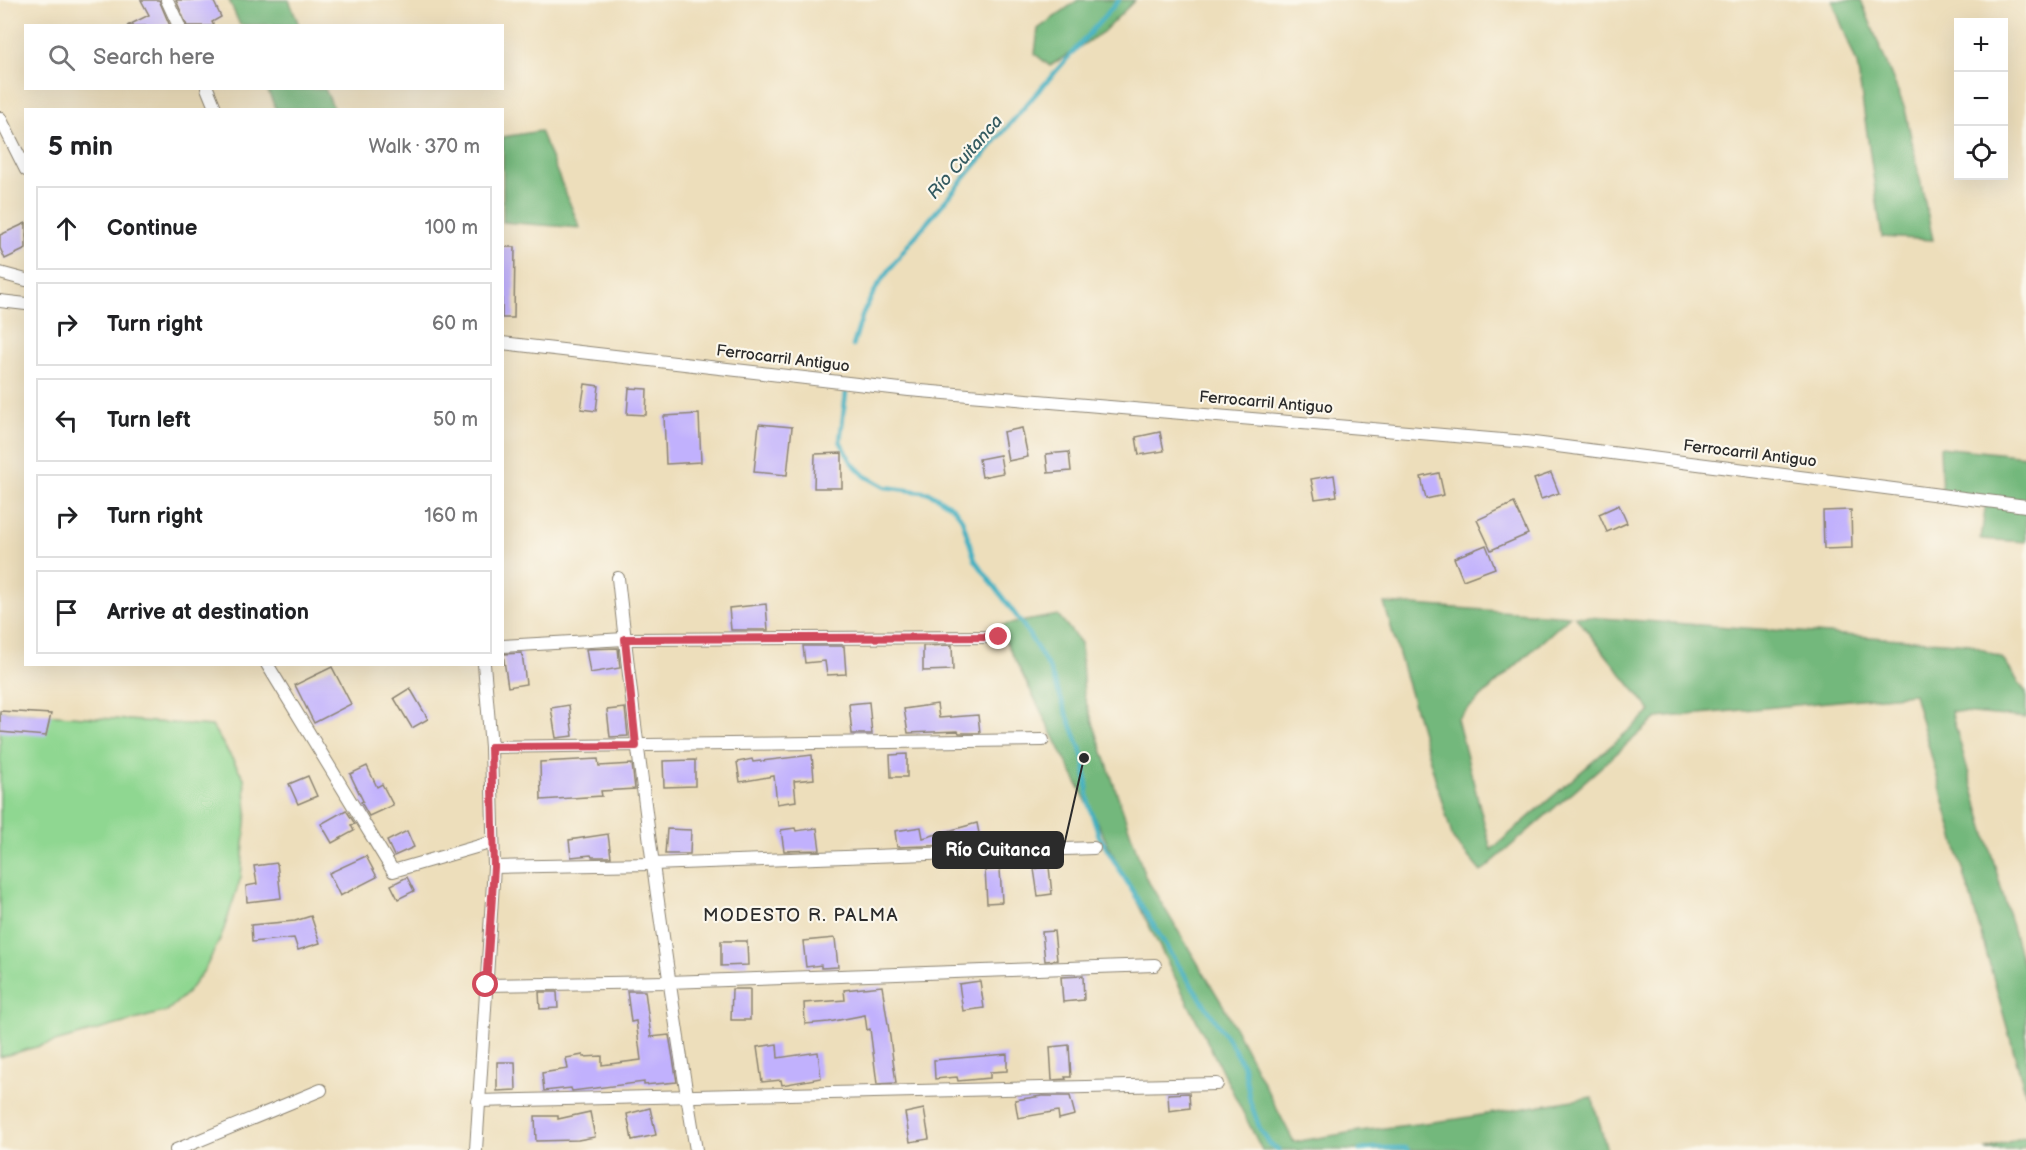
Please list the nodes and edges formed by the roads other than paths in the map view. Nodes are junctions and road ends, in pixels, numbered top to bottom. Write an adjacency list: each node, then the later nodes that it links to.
1 (167, 0): 2 (street)
2 (178, 24)
3 (208, 90): 4 (street)
4 (215, 108)
5 (0, 118): 6 (street)
6 (24, 166)
7 (0, 273): 8 (street)
8 (24, 279)
9 (0, 302): 10 (street)
10 (24, 304)
11 (504, 343): 12 (street, Ferrocarril Antiguo)
12 (2026, 506)
13 (618, 578): 15 (street)
14 (999, 637): 15 (street)
15 (625, 639): 16 (street); 20 (street)
16 (504, 646)
17 (268, 666): 22 (street)
18 (484, 666): 21 (street)
19 (1043, 740): 20 (street)
20 (636, 746): 21 (street); 24 (street)
21 (491, 747): 22 (street)
22 (493, 842): 25 (street)
23 (1094, 848): 24 (street)
24 (652, 864): 25 (street); 27 (street)
25 (494, 867): 28 (street)
26 (1155, 965): 27 (street)
27 (668, 982): 28 (street); 31 (street)
28 (486, 985): 32 (street)
29 (1217, 1084): 31 (street)
30 (321, 1090): 33 (street)
31 (687, 1097): 32 (street); 35 (street)
32 (478, 1101): 34 (street)
33 (176, 1150)
34 (476, 1150)
35 (696, 1150)

